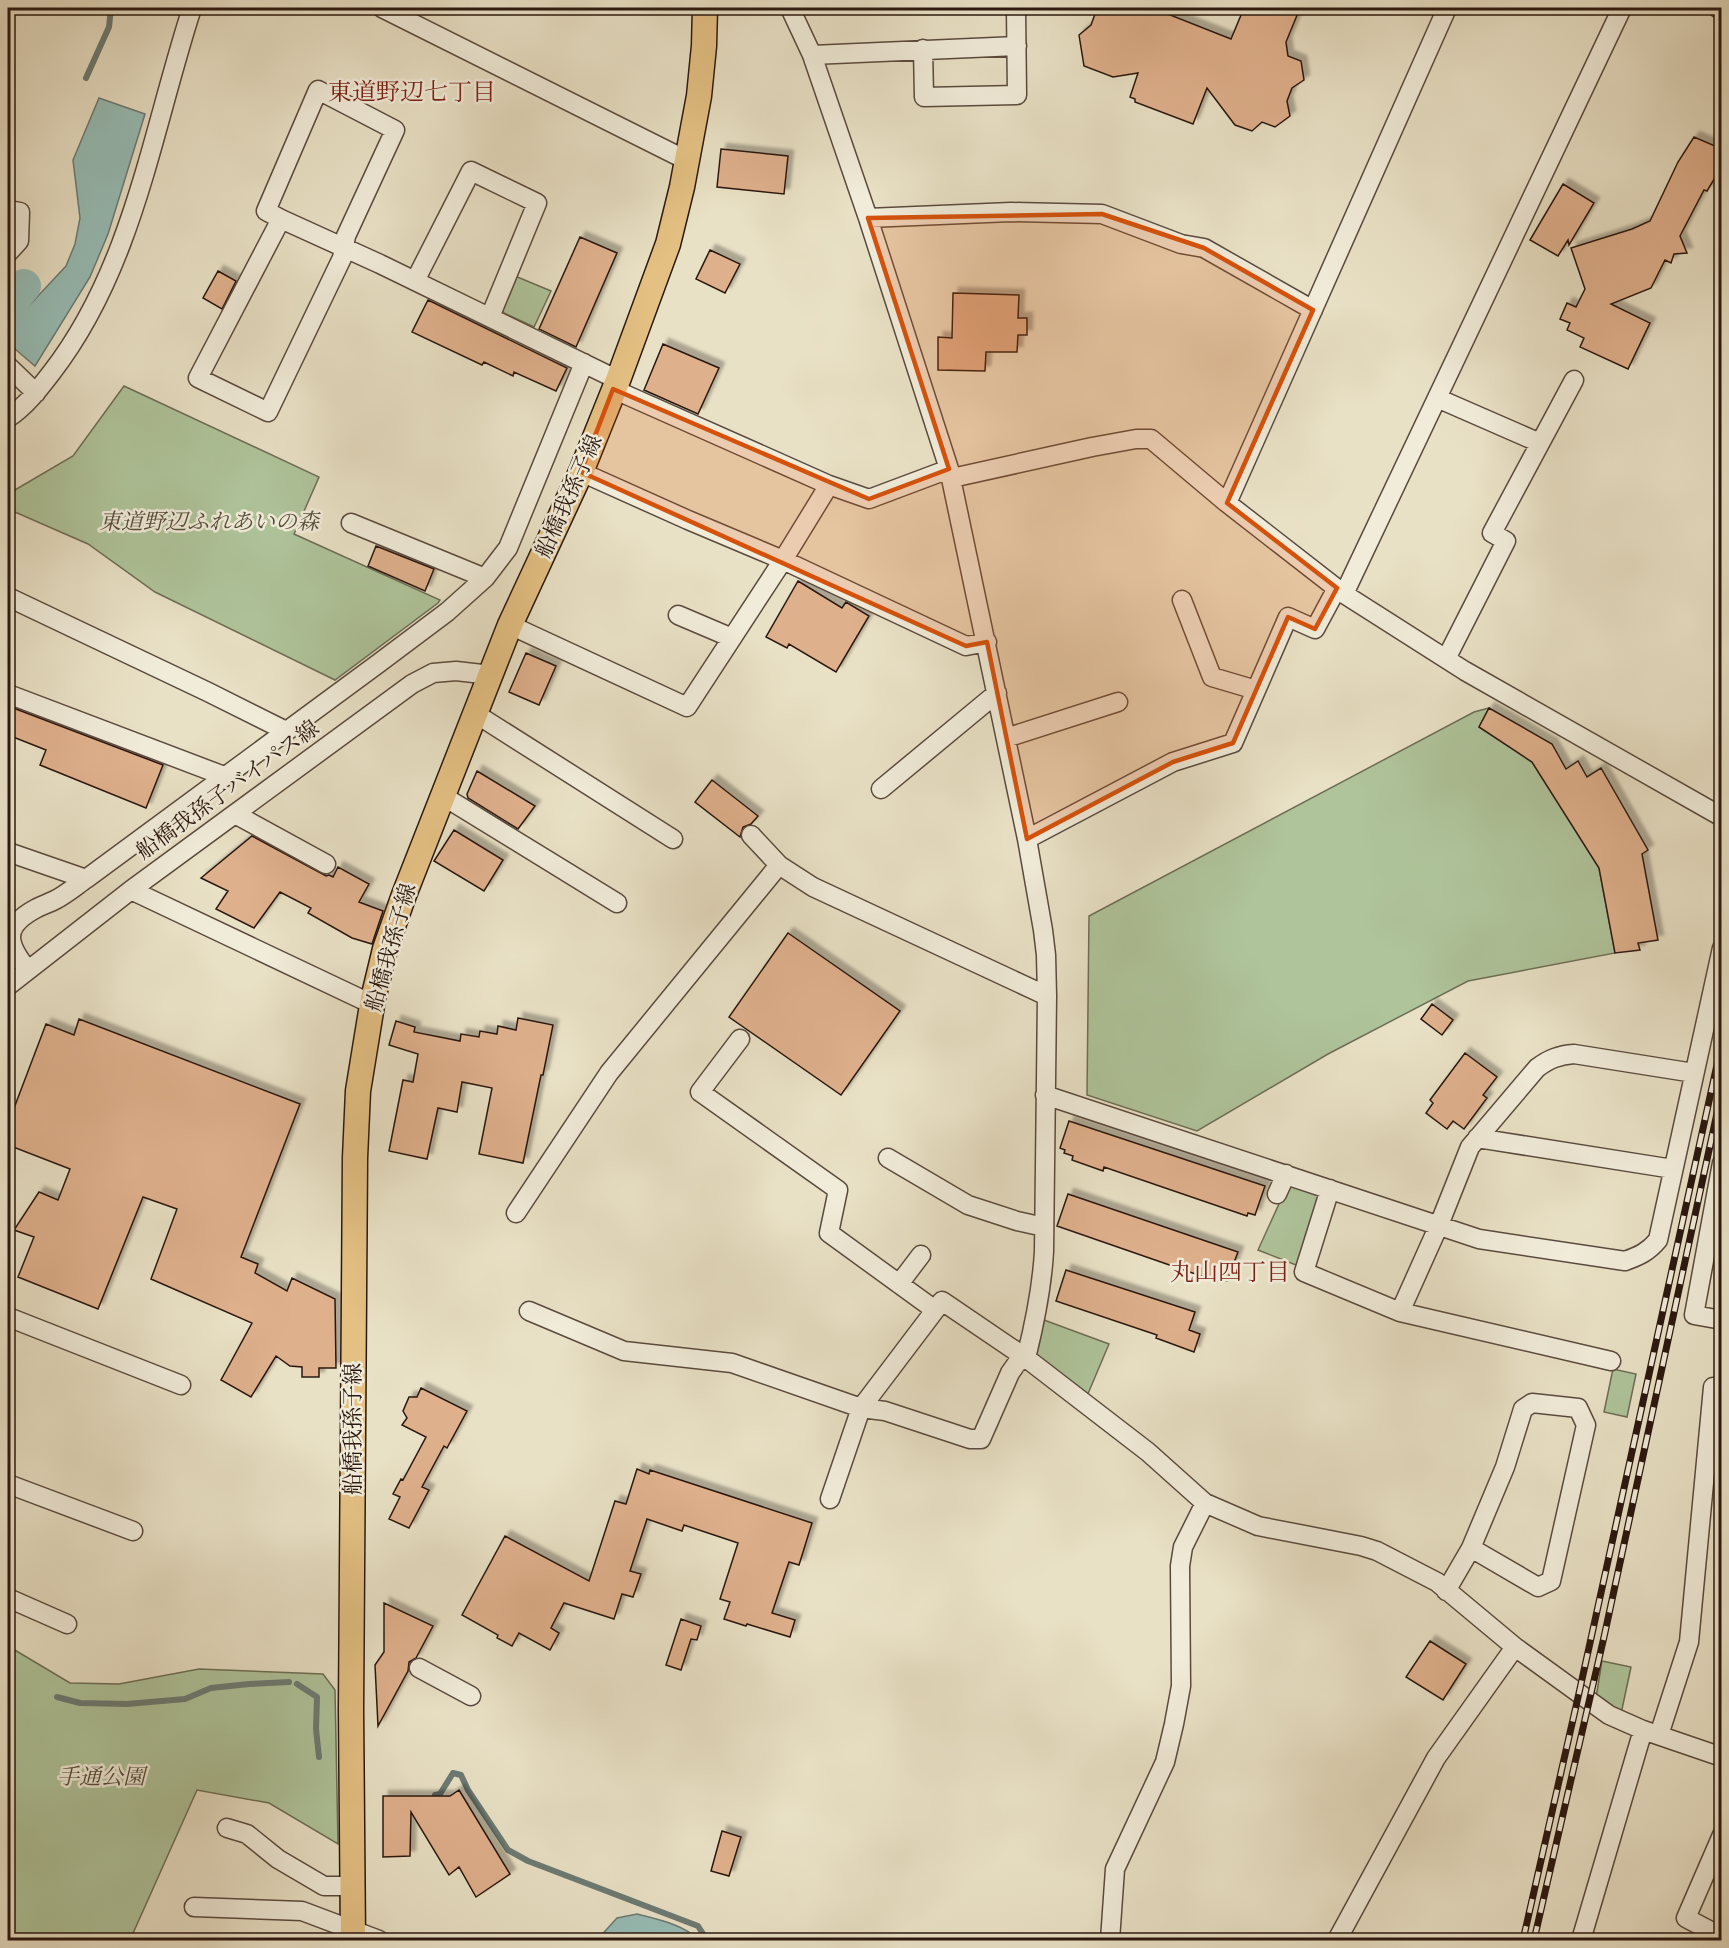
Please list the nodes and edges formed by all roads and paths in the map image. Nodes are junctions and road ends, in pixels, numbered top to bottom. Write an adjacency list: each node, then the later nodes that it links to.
1 (192, 8): 24 (street)
2 (382, 8): 11 (street)
3 (705, 8): 11 (main road, 船橋我孫子線)
4 (790, 8): 10 (street)
5 (1016, 8): 8 (street)
6 (1447, 8): 18 (street)
7 (1622, 8): 25 (street)
8 (1017, 46): 9 (street); 9 (street)
9 (923, 49): 10 (street)
10 (812, 55): 13 (street)
11 (687, 161): 23 (main road, 船橋我孫子線)
12 (8, 210): 16 (street)
13 (868, 218): 18 (street); 29 (street)
14 (281, 219): 15 (street); 15 (street); 15 (street)
15 (343, 247): 17 (street)
16 (8, 254)
17 (415, 281): 19 (street); 19 (street)
18 (1313, 310): 31 (street)
19 (490, 317): 20 (street)
20 (584, 363): 23 (street); 34 (street)
21 (8, 366): 24 (street)
22 (1574, 380): 27 (street)
23 (616, 385): 28 (main road, 船橋我孫子線); 30 (street)
24 (36, 393): 26 (street)
25 (1437, 398): 27 (street); 35 (street)
26 (8, 418)
27 (1540, 443): 42 (street)
28 (581, 472): 33 (street); 39 (main road, 船橋我孫子線)
29 (951, 473): 30 (street); 31 (street); 41 (street)
30 (829, 485): 33 (street)
31 (1227, 503): 35 (street)
32 (351, 523): 34 (street)
33 (783, 560): 40 (street); 41 (street)
34 (485, 578): 49 (street)
35 (1340, 591): 42 (street); 44 (street)
36 (8, 597): 49 (street)
37 (1182, 600): 44 (street)
38 (678, 615): 40 (street)
39 (510, 625): 40 (street); 43 (main road, 船橋我孫子線)
40 (732, 638)
41 (987, 642): 45 (street)
42 (1446, 659): 55 (street)
43 (491, 675): 48 (main road, 船橋我孫子線); 54 (street, 船橋我孫子バイパス線)
44 (1256, 690): 58 (street)
45 (997, 693): 50 (street); 52 (street)
46 (8, 694): 51 (street)
47 (1118, 702): 50 (street)
48 (476, 714): 53 (main road, 船橋我孫子線); 57 (street)
49 (286, 731): 51 (street)
50 (1006, 738): 58 (street)
51 (224, 776): 62 (street)
52 (881, 789)
53 (443, 796): 64 (street); 70 (main road, 船橋我孫子線)
54 (235, 814): 60 (street); 63 (street, 船橋我孫子バイパス線)
55 (1722, 817)
56 (752, 835): 61 (street)
57 (673, 839)
58 (1027, 839): 69 (street)
59 (8, 852): 62 (street)
60 (326, 864)
61 (780, 865): 69 (street); 81 (street)
62 (86, 879): 65 (street)
63 (131, 890): 67 (street, 船橋我孫子バイパス線); 70 (street)
64 (617, 903)
65 (9, 930): 67 (street)
66 (1722, 948): 72 (street)
67 (28, 970): 68 (street, 船橋我孫子バイパス線)
68 (8, 986)
69 (1047, 996): 73 (street)
70 (373, 999): 111 (main road, 船橋我孫子線)
71 (740, 1039): 85 (street)
72 (1694, 1073): 74 (street); 77 (street)
73 (1046, 1095): 78 (street); 83 (street)
74 (1477, 1138): 77 (street); 82 (street)
75 (888, 1158): 83 (street)
76 (1722, 1163): 90 (street)
77 (1673, 1169): 82 (street)
78 (1286, 1174): 79 (street); 80 (street)
79 (1330, 1189): 82 (street); 88 (street)
80 (1277, 1194)
81 (516, 1213)
82 (1439, 1225): 88 (street)
83 (1044, 1227): 91 (street)
84 (921, 1255): 85 (street)
85 (899, 1284): 86 (street)
86 (935, 1310): 91 (street); 95 (street)
87 (530, 1311): 95 (street)
88 (1400, 1312): 92 (street)
89 (8, 1317): 93 (street)
90 (1722, 1320)
91 (1026, 1358): 95 (street); 98 (street)
92 (1611, 1361)
93 (181, 1384)
94 (1713, 1387): 107 (street)
95 (861, 1408): 97 (street)
96 (8, 1484): 99 (street)
97 (830, 1499)
98 (1205, 1503): 101 (street); 117 (street)
99 (133, 1531)
100 (1472, 1548): 100 (street); 101 (street)
101 (1446, 1591): 104 (street)
102 (8, 1598): 103 (street)
103 (67, 1624)
104 (1515, 1647): 107 (street); 118 (street)
105 (419, 1668): 106 (street)
106 (471, 1696)
107 (1651, 1732): 108 (street); 115 (street)
108 (1722, 1757)
109 (227, 1828): 111 (street)
110 (1722, 1835): 114 (street)
111 (352, 1886): 113 (main road, 船橋我孫子線)
112 (194, 1906): 113 (street)
113 (353, 1936): 116 (street)
114 (1722, 1937)
115 (1584, 1939)
116 (379, 1941)
117 (1110, 1941)
118 (1337, 1941)

